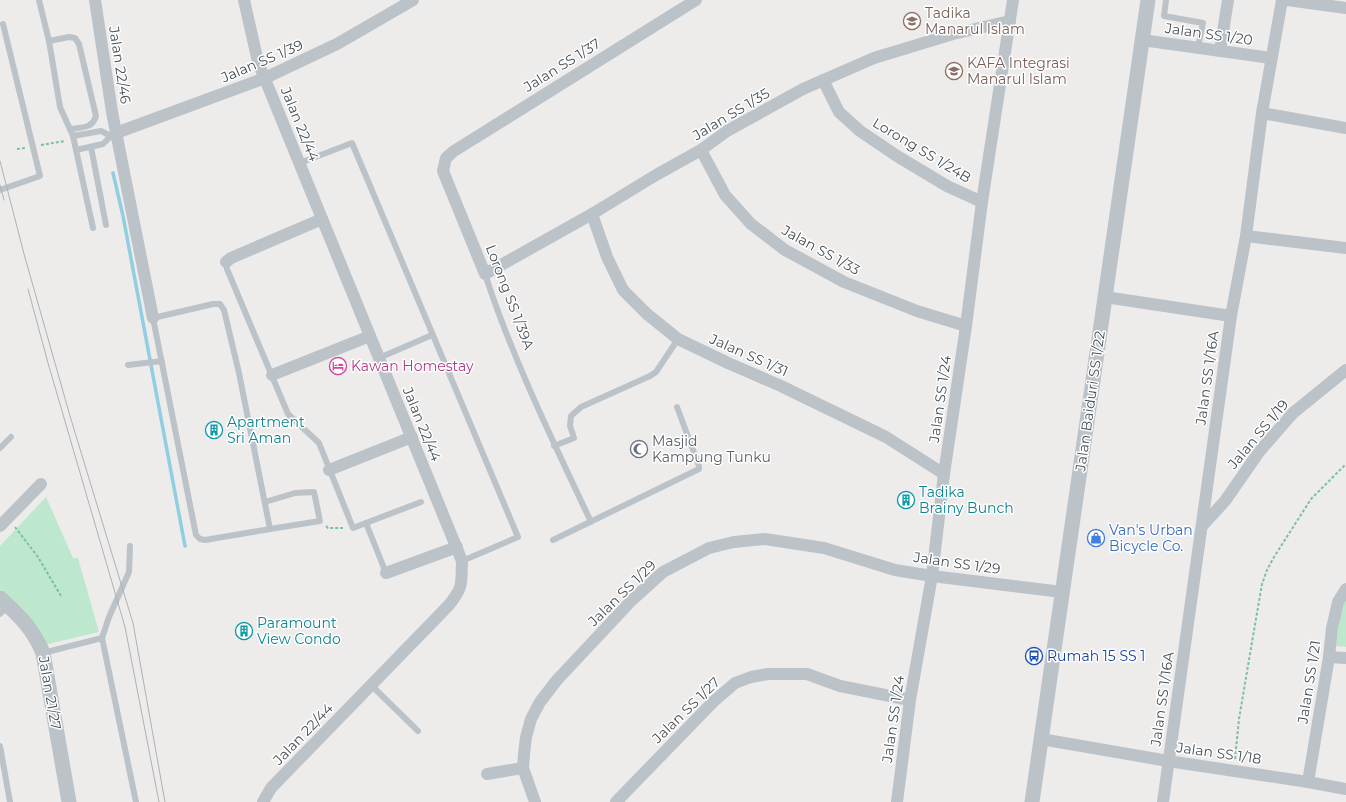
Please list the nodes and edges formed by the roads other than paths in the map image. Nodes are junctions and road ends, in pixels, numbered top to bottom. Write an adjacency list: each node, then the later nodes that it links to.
1 (39, 0): 16 (lane)
2 (95, 0): 25 (street, Jalan 22/46)
3 (244, 0): 20 (street, Jalan 22/44)
4 (413, 0): 20 (street, Jalan SS 1/39)
5 (696, 0): 30 (street, Jalan SS 1/37)
6 (1013, 0): 13 (street, Jalan SS 1/24)
7 (1148, 0): 15 (street, Jalan Baiduri SS 1/22)
8 (1166, 0): 17 (lane)
9 (1228, 0): 18 (street)
10 (1282, 0): 19 (street, Jalan SS 1/16A)
11 (1287, 0): 12 (street)
12 (1346, 8)
13 (1010, 21): 21 (street, Jalan SS 1/35); 33 (street, Jalan SS 1/24)
14 (4, 24): 32 (lane)
15 (1142, 40): 17 (street, Jalan SS 1/20); 42 (street, Jalan Baiduri SS 1/22)
16 (48, 41): 24 (lane); 24 (lane)
17 (1198, 48): 18 (street, Jalan SS 1/20)
18 (1220, 51): 19 (street, Jalan SS 1/20)
19 (1271, 58): 22 (street, Jalan SS 1/16A)
20 (265, 78): 25 (street, Jalan SS 1/39); 31 (street, Jalan 22/44)
21 (823, 80): 29 (street, Jalan SS 1/35); 33 (street, Lorong SS 1/24B)
22 (1262, 113): 23 (street); 38 (street, Jalan SS 1/16A)
23 (1346, 128)
24 (70, 129): 26 (lane)
25 (114, 135): 26 (lane); 27 (lane); 44 (street, Jalan 22/46)
26 (73, 138): 28 (lane)
27 (91, 147): 28 (lane); 36 (lane)
28 (76, 150): 37 (lane)
29 (701, 150): 34 (street, Jalan SS 1/35); 45 (street, Jalan SS 1/33)
30 (446, 158): 41 (street, Lorong SS 1/39A)
31 (300, 163): 35 (street, Jalan 22/44); 46 (lane)
32 (0, 190)
33 (982, 202): 45 (street, Jalan SS 1/24)
34 (592, 214): 41 (street, Jalan SS 1/35); 48 (street, Jalan SS 1/31)
35 (322, 219): 40 (street); 47 (street, Jalan 22/44)
36 (106, 225)
37 (93, 228)
38 (1246, 236): 39 (street); 43 (street, Jalan SS 1/16A)
39 (1346, 248)
40 (226, 262): 53 (lane)
41 (485, 274): 57 (lane, Lorong SS 1/39A)
42 (1105, 297): 43 (street); 76 (street, Jalan Baiduri SS 1/22)
43 (1231, 316): 67 (street, Jalan SS 1/16A)
44 (153, 318): 50 (lane); 62 (lane)
45 (966, 326): 60 (street, Jalan SS 1/24)
46 (432, 335): 49 (lane); 72 (lane)
47 (370, 336): 49 (street, Jalan 22/44); 53 (street)
48 (678, 339): 57 (lane); 60 (street, Jalan SS 1/31)
49 (379, 358): 56 (street, Jalan 22/44)
50 (162, 361): 51 (lane); 68 (lane)
51 (128, 365)
52 (1346, 370): 67 (street, Jalan SS 1/19)
53 (272, 375): 59 (lane)
54 (677, 407): 65 (lane)
55 (11, 437): 58 (lane)
56 (412, 437): 59 (street); 71 (street, Jalan 22/44)
57 (554, 446): 65 (lane, Lorong SS 1/39A)
58 (0, 448)
59 (329, 470): 66 (lane)
60 (944, 474): 74 (street, Jalan SS 1/24)
61 (41, 484): 64 (street)
62 (265, 502): 68 (lane); 68 (lane)
63 (421, 502): 66 (lane)
64 (4, 522)
65 (591, 522): 69 (lane)
66 (366, 523): 73 (lane)
67 (1202, 526): 87 (street, Jalan SS 1/16A)
68 (270, 529)
69 (553, 540)
70 (130, 546): 78 (lane)
71 (457, 547): 72 (street, Jalan 22/44); 73 (street)
72 (462, 561): 82 (street, Jalan 22/44)
73 (386, 573)
74 (932, 576): 76 (street, Jalan SS 1/29); 83 (street, Jalan SS 1/24); 88 (street, Jalan SS 1/29)
75 (1346, 589): 80 (street, Jalan SS 1/21)
76 (1062, 592): 85 (street, Jalan Baiduri SS 1/22)
77 (3, 606): 79 (street, Jalan 21/27)
78 (102, 638): 79 (lane); 94 (lane)
79 (43, 653): 93 (street, Jalan 21/27)
80 (1329, 657): 81 (street); 90 (street, Jalan SS 1/21)
81 (1346, 658)
82 (372, 685): 84 (lane); 95 (street, Jalan 22/44)
83 (910, 700): 97 (street, Jalan SS 1/27); 98 (street, Jalan SS 1/24)
84 (418, 731)
85 (1041, 739): 87 (street, Jalan SS 1/18); 99 (street, Jalan Baiduri SS 1/22)
86 (0, 746): 92 (lane)
87 (1168, 761): 90 (street, Jalan SS 1/18); 100 (street, Jalan SS 1/16A)
88 (523, 768): 89 (street); 96 (street, Jalan SS 1/29)
89 (487, 774)
90 (1308, 782): 91 (street, Jalan SS 1/18)
91 (1346, 789)
92 (10, 802)
93 (69, 802)
94 (136, 802)
95 (263, 802)
96 (534, 802)
97 (616, 802)
98 (897, 802)
99 (1032, 802)
100 (1163, 802)

